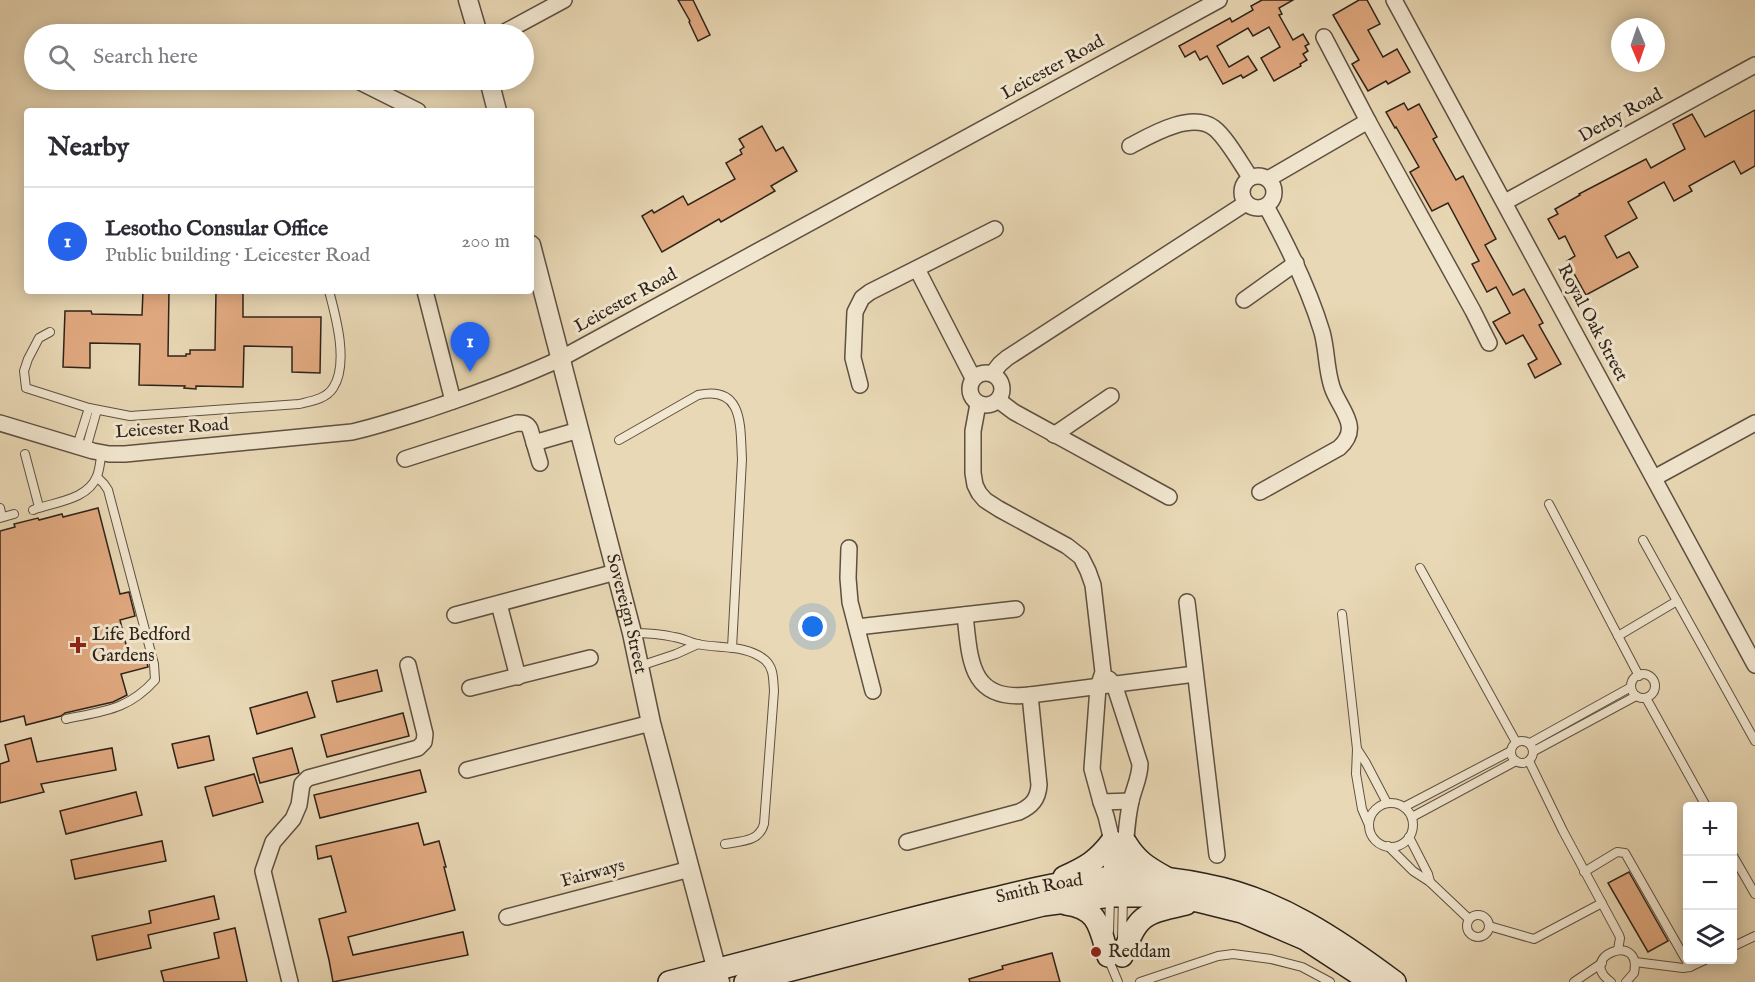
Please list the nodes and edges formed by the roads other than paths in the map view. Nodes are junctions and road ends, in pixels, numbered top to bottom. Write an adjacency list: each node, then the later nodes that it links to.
1 (468, 0): 5 (street)
2 (564, 0): 6 (street)
3 (1219, 0): 29 (street, Leicester Road)
4 (1394, 0): 17 (street, Royal Oak Street)
5 (475, 24)
6 (520, 24)
7 (1324, 37): 13 (street)
8 (1755, 65): 17 (street, Derby Road)
9 (376, 90): 11 (street)
10 (492, 90): 12 (street)
11 (412, 108)
12 (496, 108)
13 (1368, 121): 16 (street); 28 (street)
14 (1130, 146): 15 (street)
15 (1250, 177): 16 (street); 18 (street)
16 (1268, 179): 19 (street)
17 (1505, 202): 51 (street, Royal Oak Street)
18 (1246, 203): 19 (street); 30 (street)
19 (1266, 206): 22 (street)
20 (995, 229): 23 (street)
21 (534, 257): 29 (street, Sovereign Street)
22 (1296, 263): 26 (street); 52 (street)
23 (917, 269): 31 (street); 32 (street)
24 (330, 294): 38 (lane)
25 (426, 294): 35 (street)
26 (1244, 300)
27 (50, 332): 37 (lane)
28 (1489, 343)
29 (560, 359): 35 (street, Leicester Road); 41 (street, Sovereign Street)
30 (992, 374): 31 (street); 34 (street)
31 (973, 378): 36 (street)
32 (860, 385)
33 (1111, 396): 42 (street)
34 (998, 400): 36 (street); 42 (street)
35 (453, 401): 46 (street, Leicester Road)
36 (978, 404): 81 (street)
37 (88, 408): 38 (lane); 45 (lane)
38 (97, 410): 45 (lane)
39 (0, 423): 45 (street, Leicester Road)
40 (1755, 423): 51 (street)
41 (579, 430): 44 (street); 61 (street, Sovereign Street)
42 (1054, 435): 53 (street)
43 (620, 440): 73 (lane)
44 (534, 443): 48 (street); 49 (street)
45 (82, 448): 46 (street, Leicester Road)
46 (102, 453): 50 (lane)
47 (25, 454): 50 (lane)
48 (405, 459)
49 (540, 463)
50 (97, 477): 88 (lane)
51 (1654, 478): 75 (street, Royal Oak Street)
52 (1260, 492)
53 (1169, 497)
54 (1549, 504): 71 (lane)
55 (0, 508): 57 (lane)
56 (14, 514): 57 (lane)
57 (1, 518)
58 (1643, 540): 62 (lane)
59 (849, 548): 69 (street)
60 (1420, 568): 93 (lane)
61 (616, 572): 64 (street); 70 (street, Sovereign Street)
62 (1677, 601): 71 (lane); 92 (lane)
63 (1187, 602): 78 (street)
64 (499, 604): 67 (street); 80 (street)
65 (1016, 609): 68 (street)
66 (1342, 614): 95 (lane)
67 (455, 615)
68 (964, 615): 69 (street); 85 (street)
69 (857, 627): 84 (street)
70 (632, 633): 72 (lane); 77 (street, Sovereign Street)
71 (1618, 636): 79 (lane)
72 (698, 644): 73 (lane); 77 (lane)
73 (732, 648): 112 (lane)
74 (590, 658): 80 (street)
75 (1755, 664)
76 (408, 665): 139 (street)
77 (639, 666): 90 (street, Sovereign Street)
78 (1195, 674): 81 (street); 114 (street)
79 (1639, 676): 82 (lane); 87 (lane)
80 (518, 677): 83 (street)
81 (1105, 681): 85 (street); 102 (street); 103 (street)
82 (1631, 687): 86 (lane); 89 (lane)
83 (470, 688)
84 (873, 691)
85 (1030, 695): 110 (street)
86 (1636, 696): 87 (lane); 91 (lane)
87 (1646, 698): 104 (lane)
88 (66, 719)
89 (1573, 719): 91 (lane); 94 (lane)
90 (651, 723): 99 (street); 116 (street, Sovereign Street)
91 (1577, 728): 94 (lane)
92 (1755, 741)
93 (1516, 742): 94 (lane); 96 (lane)
94 (1532, 747): 98 (lane)
95 (1357, 749): 105 (lane); 108 (lane)
96 (1511, 751): 97 (lane); 100 (lane)
97 (1516, 761): 98 (lane); 101 (lane)
98 (1528, 761): 117 (lane)
99 (467, 770)
100 (1449, 783): 101 (lane); 106 (lane)
101 (1455, 794): 107 (lane)
102 (1131, 801): 103 (street); 111 (street)
103 (1101, 802): 111 (street)
104 (1703, 802)
105 (1387, 803): 106 (lane); 108 (lane)
106 (1404, 807): 107 (lane)
107 (1412, 817): 109 (lane)
108 (1369, 825): 113 (lane)
109 (1409, 837): 113 (lane); 119 (lane)
110 (907, 842)
111 (1119, 842): 118 (main road); 120 (street); 121 (main road)
112 (725, 844)
113 (1388, 846): 119 (lane)
114 (1217, 855)
115 (1733, 856): 122 (lane)
116 (690, 869): 126 (street, Fairways); 138 (street, Sovereign Street)
117 (1584, 872): 125 (lane); 136 (lane)
118 (1168, 879): 120 (main road, Smith Road); 129 (main road, Smith Road)
119 (1430, 882): 127 (lane)
120 (1117, 886): 121 (main road, Smith Road); 123 (main road, Smith Road); 124 (main road, Smith Road); 137 (lane); 137 (lane)
121 (1041, 887): 138 (main road, Smith Road)
122 (1755, 894)
123 (1198, 901): 129 (main road, Smith Road); 137 (main road)
124 (1055, 903): 137 (main road); 141 (main road, Smith Road)
125 (1602, 903): 128 (lane); 132 (lane)
126 (507, 917)
127 (1469, 919): 128 (lane); 128 (lane)
128 (1490, 926)
129 (1309, 933): 144 (main road, Smith Road); 145 (main road, Smith Road)
130 (1755, 936): 131 (lane)
131 (1737, 945)
132 (1617, 950): 133 (lane); 134 (lane)
133 (1635, 962): 136 (lane); 148 (lane)
134 (1602, 963): 146 (lane); 147 (lane)
135 (1696, 964): 136 (lane)
136 (1690, 967)
137 (1116, 968)
138 (718, 976): 140 (main road, Smith Road)
139 (290, 982)
140 (669, 982)
141 (745, 982)
142 (1140, 982): 143 (lane)
143 (1330, 982)
144 (1371, 982)
145 (1395, 982)
146 (1574, 982)
147 (1611, 982)
148 (1626, 982)

